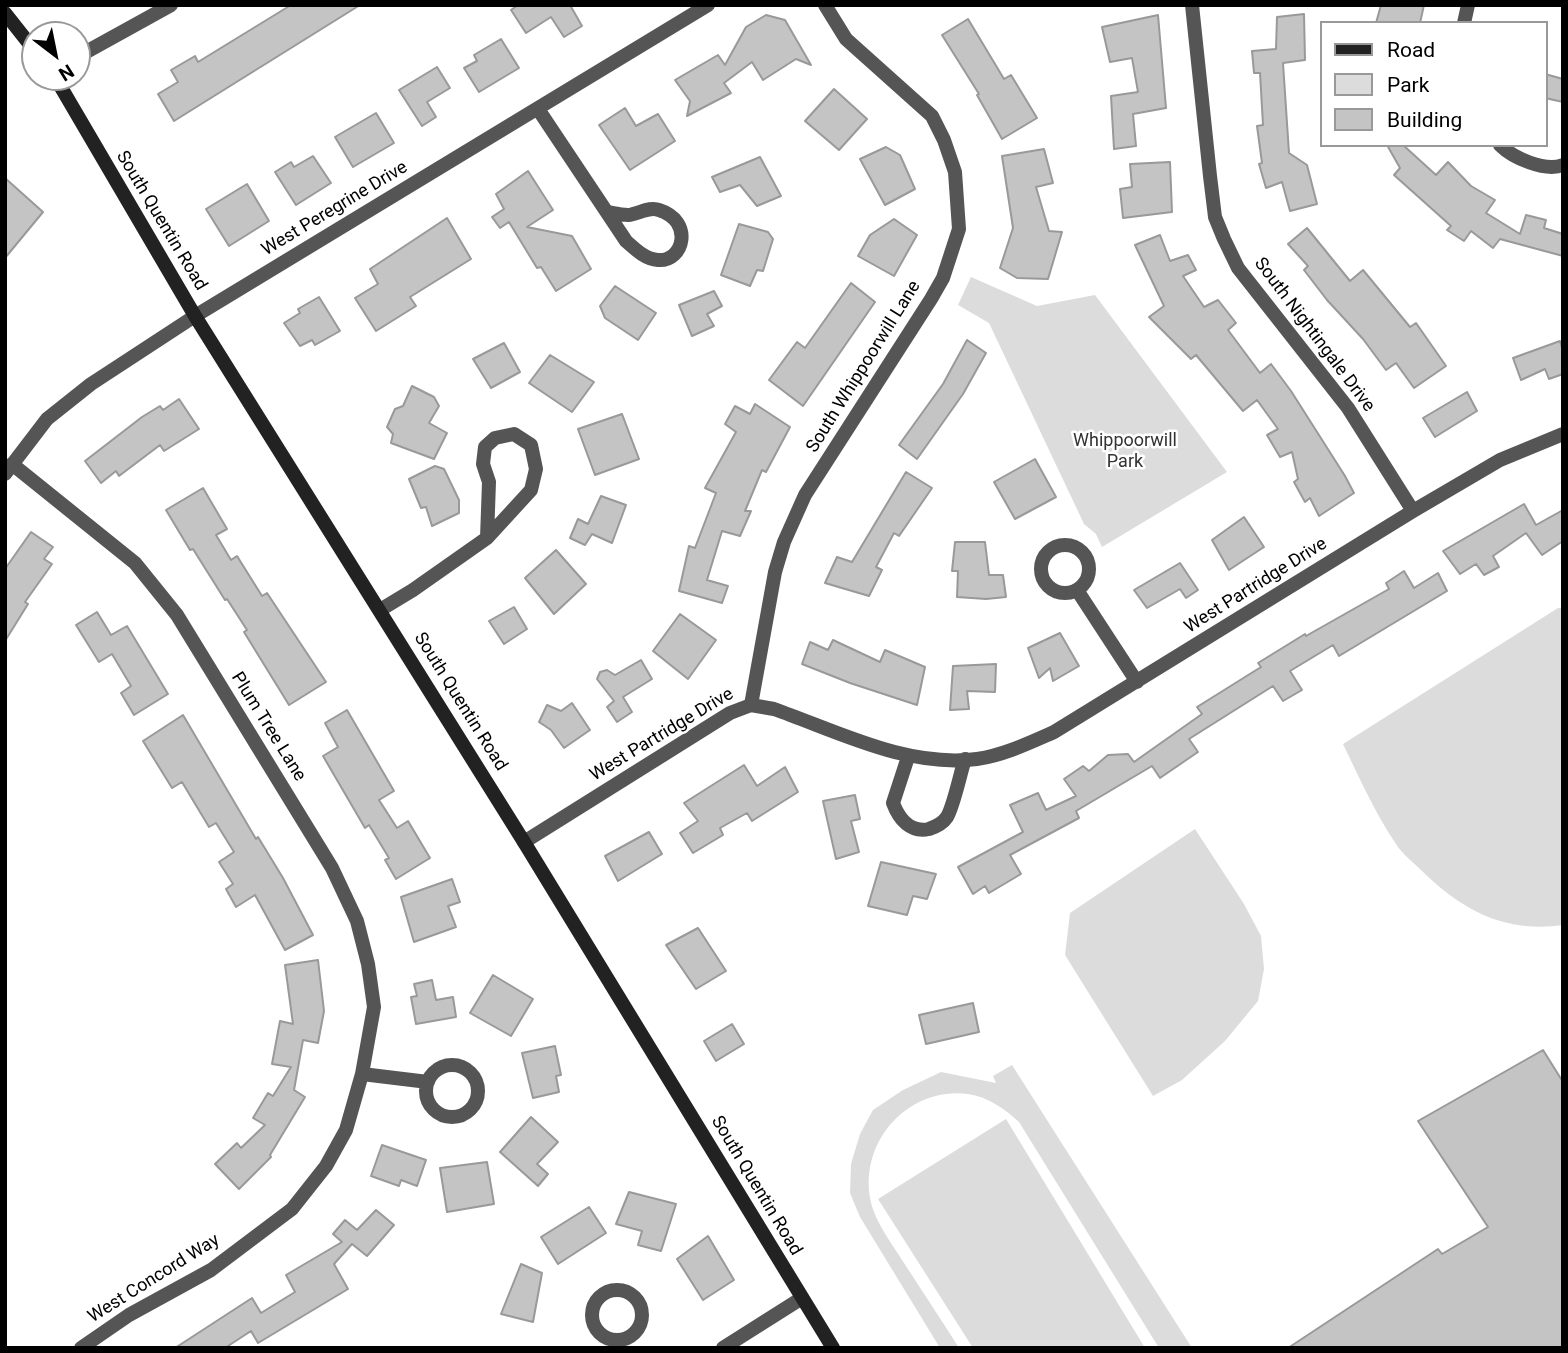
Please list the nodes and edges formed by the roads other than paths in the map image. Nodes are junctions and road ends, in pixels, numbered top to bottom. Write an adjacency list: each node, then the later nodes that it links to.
1 (172, 5): 7 (street)
2 (708, 5): 9 (street, West Peregrine Drive)
3 (825, 5): 21 (street, South Whippoorwill Lane)
4 (1192, 5): 16 (street, South Nightingale Drive)
5 (5, 13): 6 (main road)
6 (21, 33)
7 (91, 49)
8 (63, 91): 13 (main road, South Quentin Road)
9 (538, 109): 12 (street); 13 (street, West Peregrine Drive)
10 (1503, 147): 11 (street)
11 (1563, 165)
12 (607, 212): 12 (street)
13 (195, 316): 15 (street, West Peregrine Drive); 19 (main road, South Quentin Road)
14 (1563, 434): 16 (street, West Partridge Drive)
15 (9, 469): 25 (street, Plum Tree Lane)
16 (1413, 510): 20 (street, West Partridge Drive)
17 (487, 538): 17 (street); 19 (street)
18 (1077, 590): 20 (street)
19 (380, 610): 24 (main road, South Quentin Road)
20 (1137, 682): 23 (street, West Partridge Drive)
21 (751, 705): 22 (street, West Partridge Drive); 24 (street, West Partridge Drive)
22 (908, 757): 23 (street, West Partridge Drive); 23 (street)
23 (965, 759)
24 (524, 842): 27 (main road, South Quentin Road)
25 (362, 1074): 26 (street); 28 (street, West Concord Way)
26 (428, 1082)
27 (802, 1298): 29 (street); 30 (main road, South Quentin Road)
28 (81, 1348)
29 (723, 1348)
30 (833, 1348)

